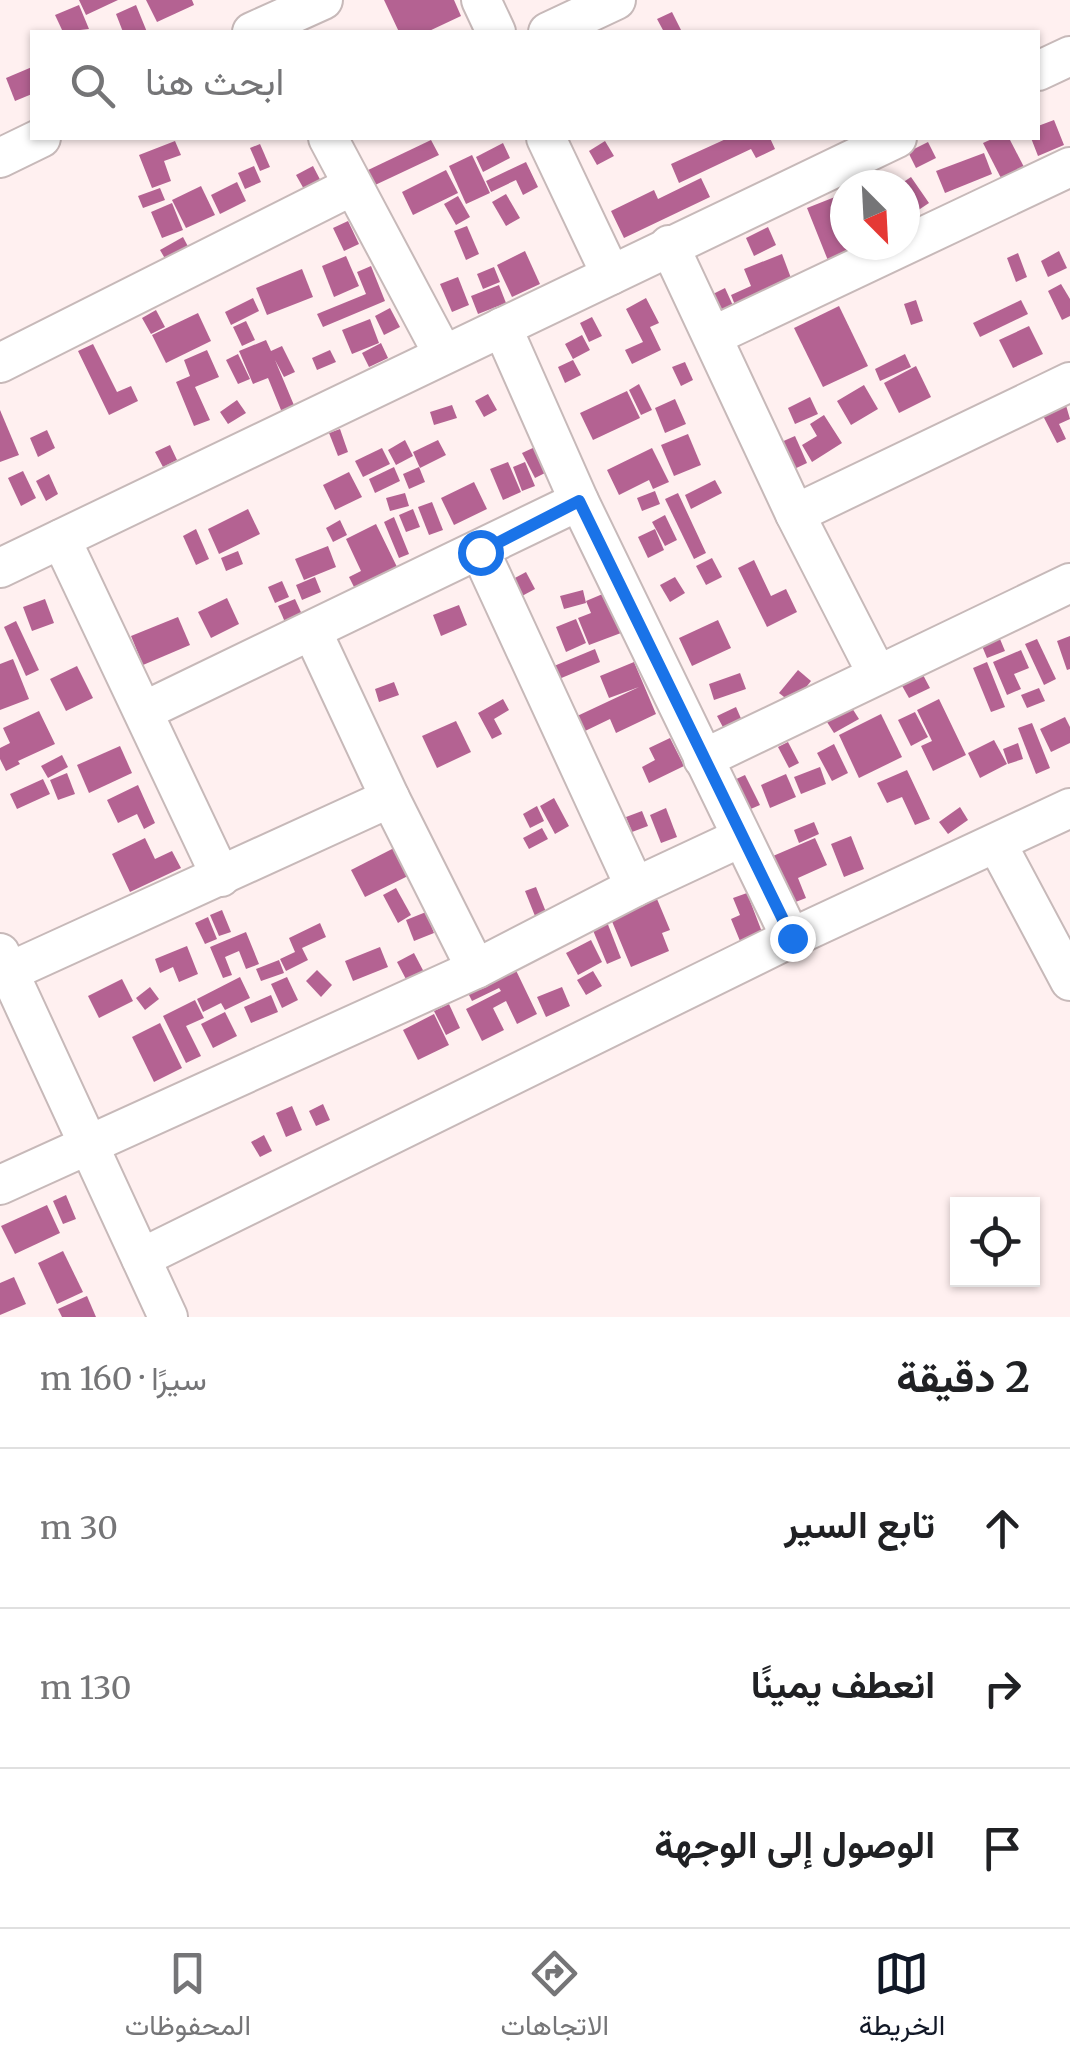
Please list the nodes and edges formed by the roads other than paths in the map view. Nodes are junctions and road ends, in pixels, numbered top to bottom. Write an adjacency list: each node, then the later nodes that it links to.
1 (323, 0): 4 (street)
2 (481, 0): 5 (street)
3 (616, 0): 6 (street)
4 (268, 29)
5 (495, 30)
6 (552, 30)
7 (1070, 56): 8 (street)
8 (1040, 70)
9 (38, 140): 13 (street)
10 (329, 140): 15 (street)
11 (547, 140): 17 (street)
12 (893, 140): 16 (street)
13 (0, 158)
14 (1070, 167): 19 (street)
15 (352, 186): 20 (street); 21 (street)
16 (669, 245): 17 (street); 19 (street)
17 (611, 275): 18 (street)
18 (502, 327): 20 (street); 23 (street)
19 (713, 336): 24 (street)
20 (444, 354): 25 (street)
21 (2, 358)
22 (1070, 382): 24 (street)
23 (579, 501): 26 (street); 32 (street)
24 (796, 514): 30 (street)
25 (61, 539): 27 (street); 31 (street)
26 (480, 552): 29 (street); 38 (street)
27 (0, 568)
28 (1070, 582): 30 (street)
29 (312, 631): 31 (street); 33 (street)
30 (876, 674): 32 (street)
31 (144, 710): 37 (street)
32 (703, 759): 35 (street)
33 (390, 798): 37 (street); 41 (street)
34 (1070, 808): 36 (street)
35 (740, 838): 38 (street); 39 (street)
36 (997, 844): 39 (street); 42 (street)
37 (221, 877): 40 (street)
38 (635, 887): 41 (street)
39 (792, 938): 45 (street)
40 (3, 967): 43 (street)
41 (476, 969): 43 (street)
42 (1070, 981)
43 (89, 1144): 44 (street); 45 (street)
44 (0, 1184)
45 (141, 1258): 46 (street)
46 (168, 1317)

